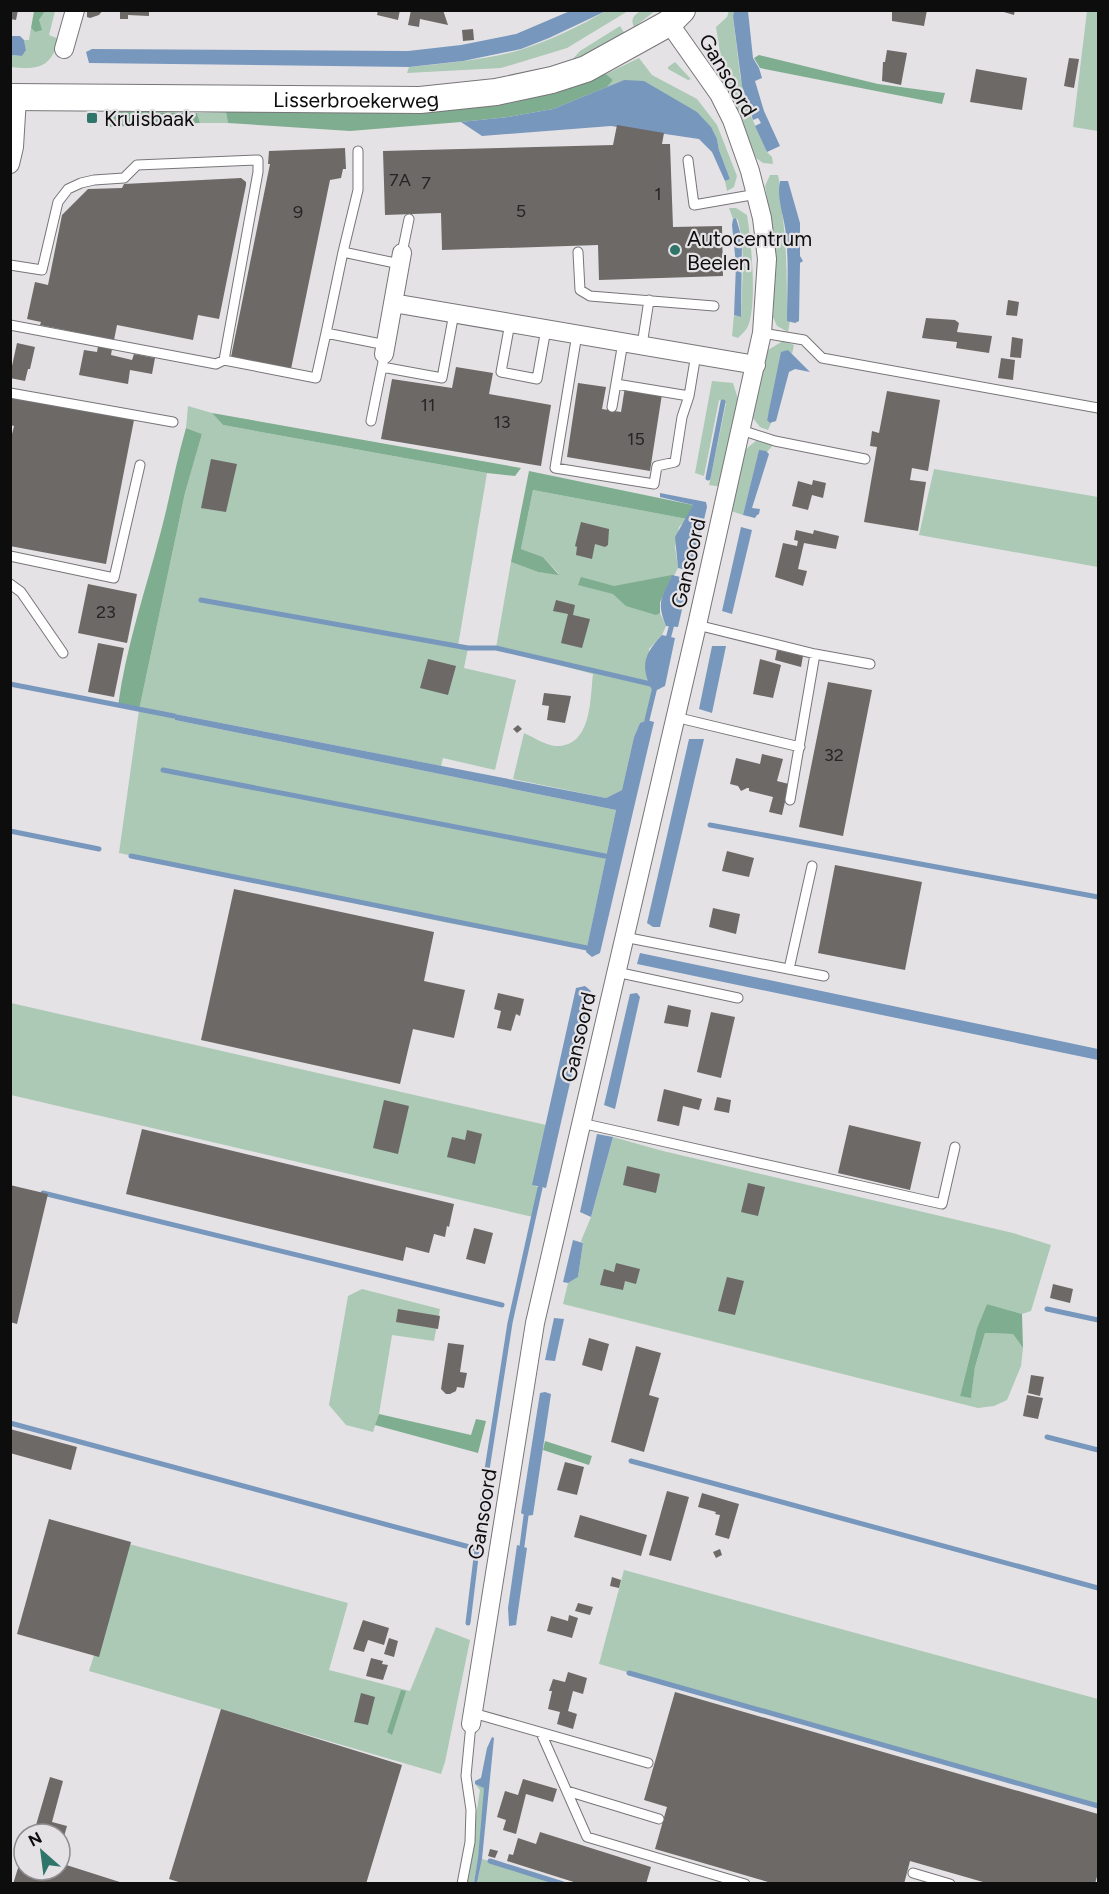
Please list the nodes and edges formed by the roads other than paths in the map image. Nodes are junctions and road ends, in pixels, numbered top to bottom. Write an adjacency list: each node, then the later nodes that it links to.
1 (75, 10): 3 (street)
2 (676, 17): 4 (main road, Lisserbroekerweg); 8 (street, Gansoord)
3 (64, 49)
4 (14, 98): 7 (street)
5 (358, 151): 10 (lane)
6 (688, 160): 8 (lane)
7 (10, 164)
8 (757, 194): 22 (street, Gansoord)
9 (409, 219): 12 (lane)
10 (343, 252): 12 (lane); 21 (lane)
11 (578, 252): 14 (lane)
12 (401, 258): 15 (street)
13 (10, 265): 28 (lane)
14 (649, 300): 16 (lane); 25 (lane)
15 (393, 303): 17 (street); 27 (street)
16 (714, 306)
17 (454, 313): 18 (street); 27 (lane)
18 (510, 322): 20 (street); 20 (lane)
19 (10, 324): 28 (lane)
20 (546, 329): 23 (street)
21 (326, 333): 27 (lane); 28 (lane)
22 (762, 333): 29 (street, Gansoord); 34 (lane)
23 (577, 334): 24 (street); 32 (lane)
24 (623, 342): 25 (street); 30 (lane)
25 (642, 345): 26 (street)
26 (696, 354): 29 (street); 32 (lane)
27 (384, 355): 35 (lane)
28 (224, 360)
29 (756, 364): 37 (street, Gansoord)
30 (616, 384): 32 (lane); 33 (lane)
31 (10, 393): 36 (lane)
32 (688, 396)
33 (612, 406)
34 (1098, 408)
35 (370, 421)
36 (172, 422)
37 (741, 430): 38 (lane); 42 (street, Gansoord)
38 (865, 459)
39 (140, 465): 40 (lane)
40 (10, 556)
41 (10, 584): 43 (lane)
42 (697, 625): 44 (lane); 46 (street, Gansoord)
43 (63, 653)
44 (816, 654): 45 (lane); 47 (lane)
45 (870, 664)
46 (675, 717): 47 (lane); 50 (street, Gansoord)
47 (800, 747): 48 (lane)
48 (790, 800)
49 (812, 866): 51 (lane)
50 (624, 937): 51 (lane); 52 (street, Gansoord)
51 (789, 969): 53 (lane)
52 (616, 972): 54 (lane); 55 (street, Gansoord)
53 (824, 976)
54 (738, 998)
55 (581, 1123): 56 (lane); 57 (street, Gansoord)
56 (955, 1147)
57 (472, 1719): 58 (lane); 63 (lane)
58 (541, 1733): 59 (lane); 60 (lane)
59 (648, 1763)
60 (567, 1791): 61 (lane); 64 (lane)
61 (658, 1819)
62 (913, 1872): 65 (lane)
63 (462, 1884)
64 (745, 1884)
65 (950, 1884)

